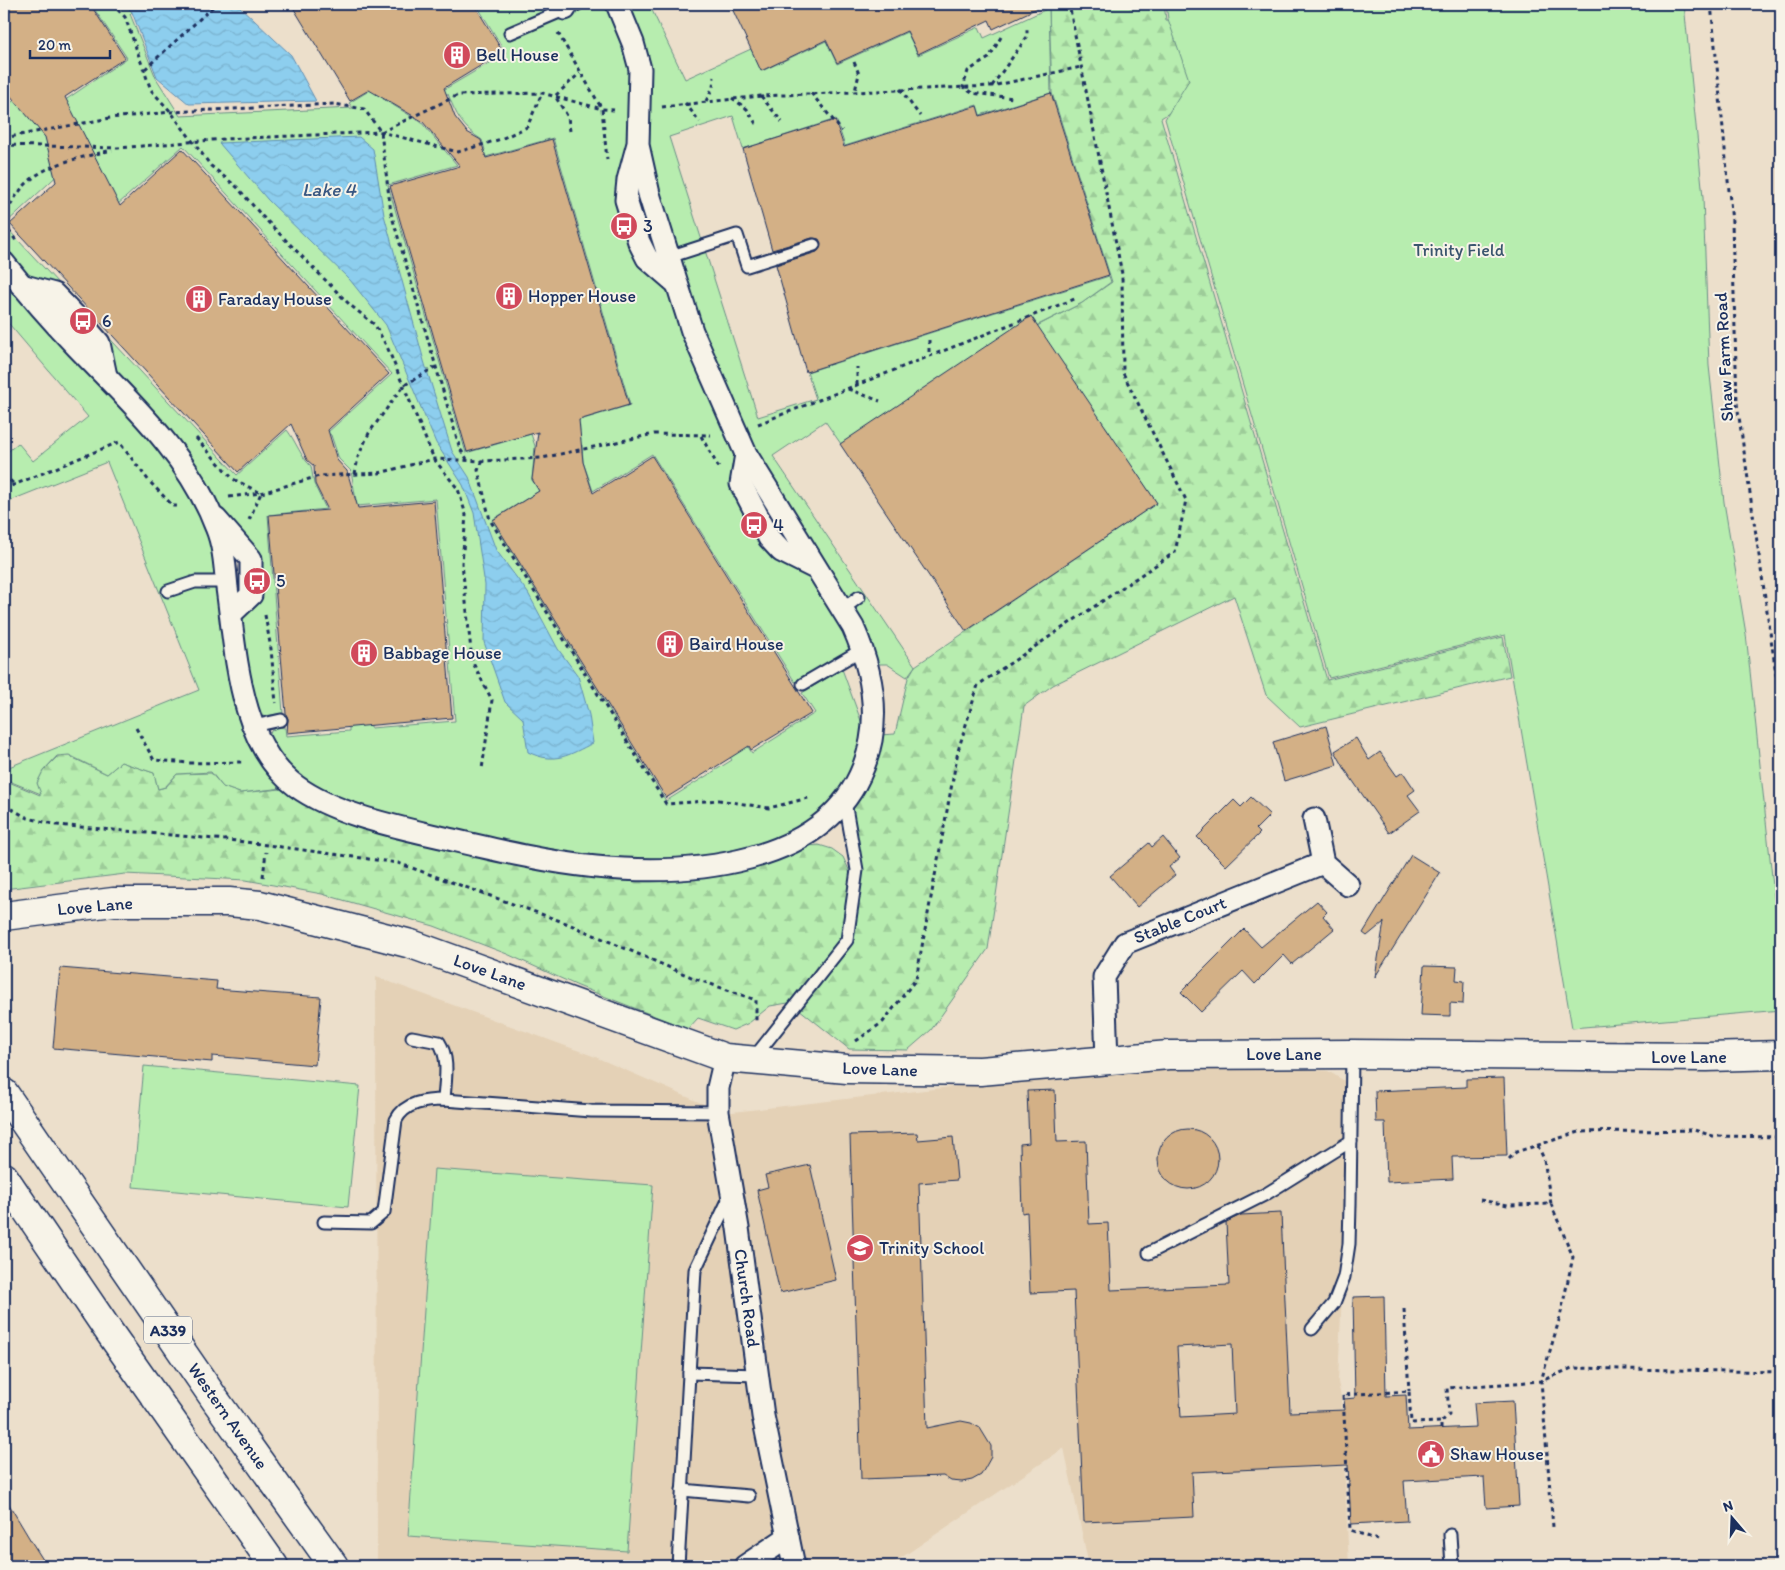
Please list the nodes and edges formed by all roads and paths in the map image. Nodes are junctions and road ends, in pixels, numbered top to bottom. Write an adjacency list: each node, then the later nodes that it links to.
1 (112, 4): 12 (path)
2 (216, 4): 12 (path)
3 (617, 4): 29 (street)
4 (1069, 4): 11 (path)
5 (1711, 4): 70 (path, Shaw Farm Road)
6 (565, 8): 8 (lane); 13 (path)
7 (1027, 28): 15 (path)
8 (510, 33)
9 (1001, 37): 16 (path)
10 (854, 62): 18 (path)
11 (1081, 67): 15 (path); 88 (path)
12 (145, 69): 28 (path)
13 (580, 73): 21 (path); 27 (path)
14 (714, 77): 25 (path)
15 (992, 86): 16 (path)
16 (963, 87): 17 (path); 24 (path)
17 (900, 88): 18 (path); 30 (path)
18 (855, 91): 20 (path)
19 (542, 93): 21 (path); 36 (path); 36 (path)
20 (811, 93): 22 (path); 35 (path)
21 (555, 96): 27 (path); 34 (path)
22 (761, 96): 23 (path); 32 (path)
23 (732, 98): 25 (path); 33 (path)
24 (1014, 98)
25 (706, 101): 26 (path)
26 (685, 103): 29 (path); 31 (path)
27 (602, 109): 29 (path); 42 (path)
28 (171, 112): 36 (path); 37 (path); 38 (path)
29 (639, 112): 40 (street)
30 (920, 116)
31 (700, 122)
32 (782, 122)
33 (758, 127)
34 (570, 131)
35 (842, 131)
36 (381, 132): 38 (path); 51 (path)
37 (4, 138)
38 (193, 141): 41 (path); 54 (path)
39 (4, 145): 41 (path)
40 (638, 145): 45 (street); 47 (street)
41 (118, 148): 43 (path)
42 (608, 164)
43 (4, 220)
44 (814, 245): 45 (lane)
45 (669, 257): 47 (street)
46 (4, 263): 64 (street)
47 (676, 283): 57 (street)
48 (1077, 298): 50 (path)
49 (928, 340): 50 (path)
50 (929, 356): 53 (path)
51 (435, 367): 54 (path); 59 (path)
52 (857, 367): 53 (path)
53 (857, 385): 55 (path)
54 (404, 386): 58 (path); 61 (path)
55 (848, 388): 56 (path); 57 (path)
56 (880, 401)
57 (737, 433): 60 (path); 68 (street)
58 (434, 460): 59 (path); 75 (path)
59 (467, 460): 60 (path)
60 (484, 461): 76 (path)
61 (355, 474)
62 (4, 475): 63 (path)
63 (14, 484)
64 (211, 514): 65 (street); 67 (street)
65 (227, 582): 66 (lane); 67 (street)
66 (168, 591)
67 (231, 614): 72 (street)
68 (863, 649): 69 (lane); 76 (street)
69 (803, 684)
70 (1781, 708)
71 (281, 720): 72 (lane)
72 (254, 726): 74 (street)
73 (136, 728): 74 (path)
74 (272, 761): 76 (street)
75 (482, 769)
76 (845, 802): 86 (lane)
77 (4, 805): 86 (path)
78 (1314, 818): 79 (street)
79 (1322, 863): 80 (street); 87 (street, Stable Court)
80 (1348, 885)
81 (7, 915): 85 (main road, Love Lane)
82 (412, 1037): 90 (lane)
83 (1352, 1054): 84 (main road, Love Lane); 87 (main road, Love Lane); 93 (lane)
84 (1781, 1055)
85 (725, 1058): 86 (main road, Love Lane); 91 (street, Church Road)
86 (752, 1060): 88 (main road, Love Lane)
87 (1107, 1060): 88 (main road, Love Lane)
88 (821, 1066)
89 (4, 1093): 118 (main road, Western Avenue / A339)
90 (444, 1100): 91 (lane); 100 (lane)
91 (718, 1112): 97 (street, Church Road)
92 (1781, 1137): 94 (path)
93 (1351, 1141): 101 (lane); 103 (lane)
94 (1538, 1146): 95 (path); 99 (path)
95 (1509, 1159)
96 (4, 1177): 117 (main road, A339)
97 (732, 1192): 104 (lane); 106 (street, Church Road)
98 (1480, 1200): 99 (path)
99 (1551, 1204): 107 (path)
100 (324, 1222)
101 (1149, 1253)
102 (1404, 1310): 108 (path)
103 (1312, 1329)
104 (689, 1372): 106 (lane); 111 (lane)
105 (1781, 1372): 107 (path)
106 (758, 1375): 115 (street, Church Road)
107 (1541, 1381): 109 (path); 113 (path)
108 (1409, 1391): 109 (path); 116 (path)
109 (1441, 1422): 110 (path)
110 (1441, 1429)
111 (682, 1490): 112 (lane); 119 (lane)
112 (749, 1496)
113 (1553, 1527)
114 (1450, 1535): 122 (lane)
115 (788, 1537): 120 (street); 121 (street, Church Road)
116 (1378, 1540)
117 (274, 1566)
118 (334, 1566)
119 (678, 1566)
120 (745, 1566)
121 (794, 1566)
122 (1452, 1566)

